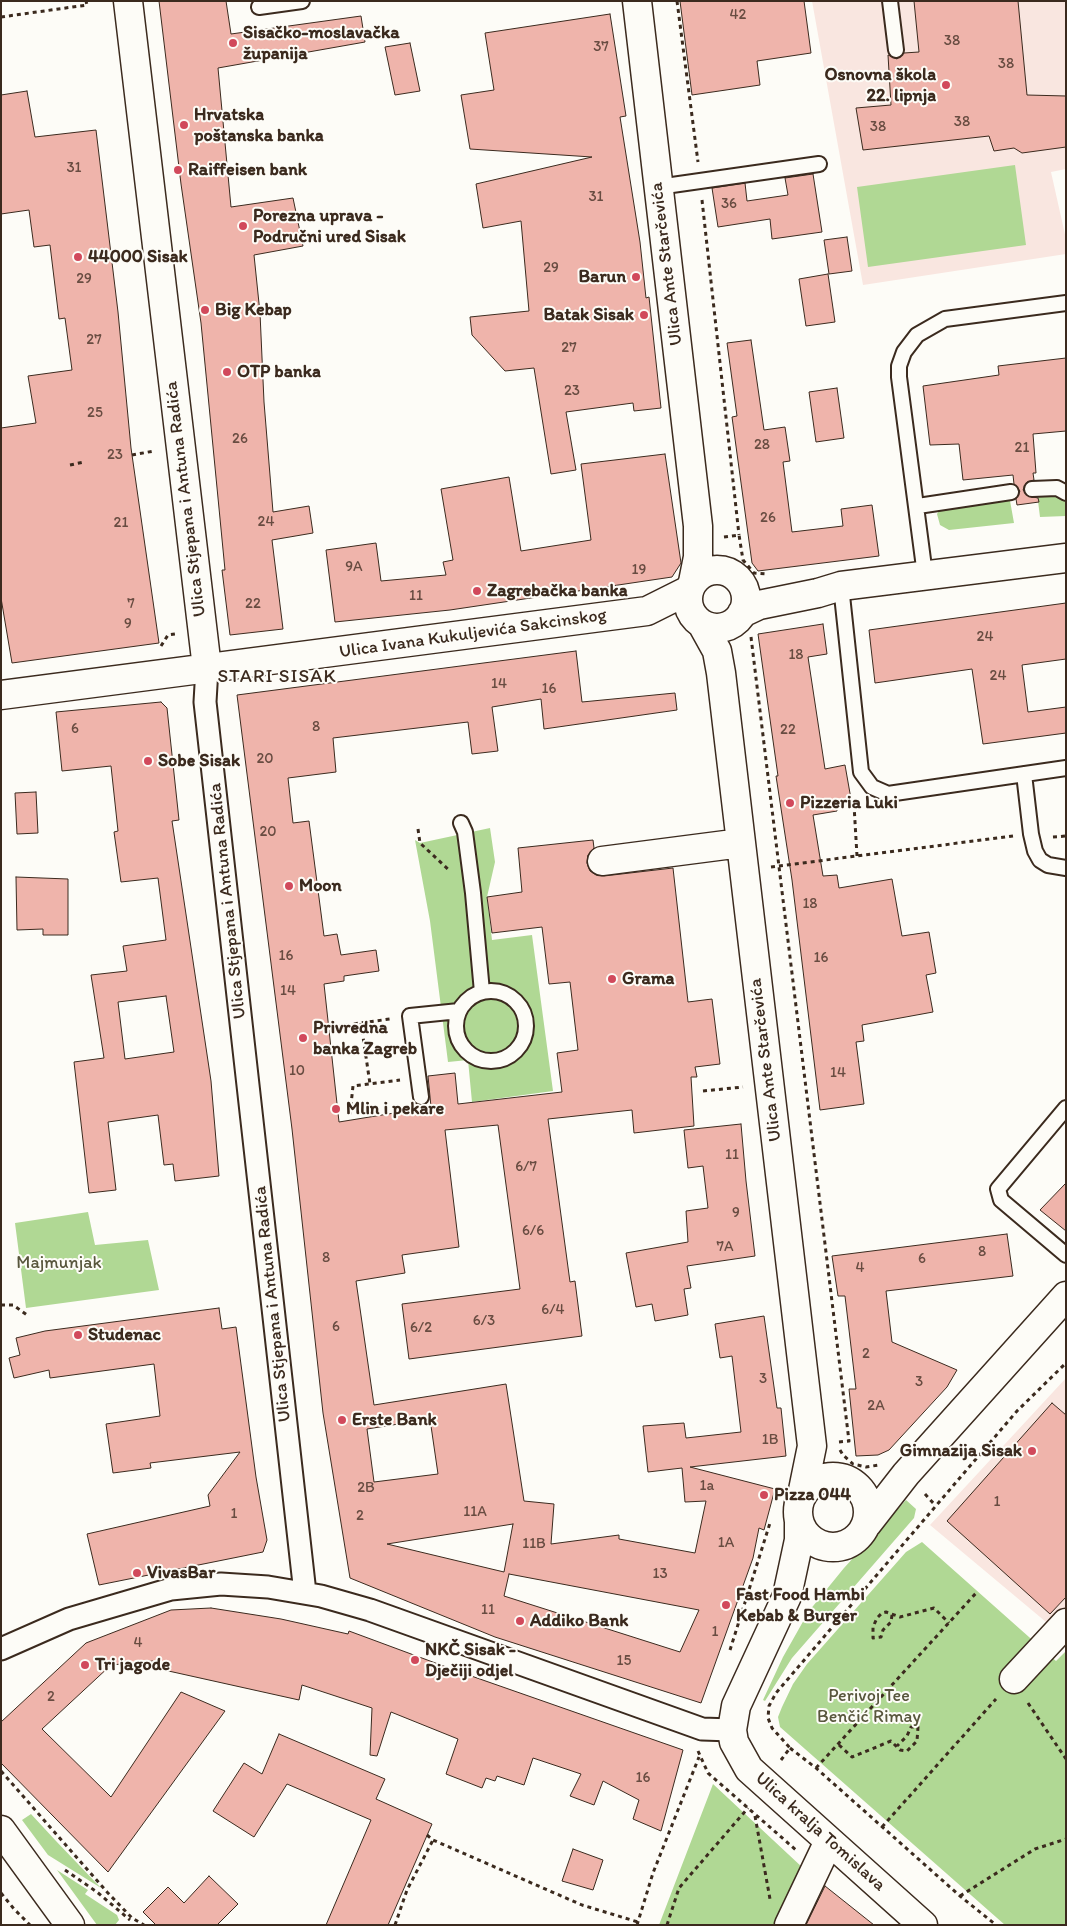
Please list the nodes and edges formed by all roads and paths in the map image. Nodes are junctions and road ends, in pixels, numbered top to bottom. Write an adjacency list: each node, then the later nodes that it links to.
1 (86, 1): 8 (path)
2 (128, 1): 31 (street, Ulica Stjepana i Antuna Radića)
3 (302, 1): 7 (lane)
4 (637, 1): 12 (street, Ulica Ante Starčevića)
5 (677, 1): 11 (path)
6 (890, 1): 9 (lane)
7 (259, 7)
8 (1, 17)
9 (896, 50)
10 (819, 164): 11 (lane)
11 (700, 182): 12 (lane); 21 (path)
12 (658, 187): 20 (street, Ulica Ante Starčevića)
13 (1066, 303): 19 (lane)
14 (84, 462): 15 (path)
15 (70, 465)
16 (1032, 489): 18 (lane)
17 (1011, 492): 19 (lane)
18 (1066, 494)
19 (918, 506): 24 (lane)
20 (701, 532): 21 (path); 25 (street, Ulica Ante Starčevića); 26 (street, Ulica Ante Starčevića)
21 (739, 535): 23 (path)
22 (1066, 558): 24 (street)
23 (771, 574)
24 (925, 575): 27 (street)
25 (733, 576): 26 (street); 27 (street); 30 (street)
26 (691, 586): 28 (street, Ulica Ivana Kukuljevića Sakcinskog); 29 (street)
27 (841, 586): 30 (street); 36 (lane)
28 (647, 611): 29 (street, Ulica Ivana Kukuljevića Sakcinskog); 31 (street, Ulica Ivana Kukuljevića Sakcinskog)
29 (700, 622): 30 (street); 32 (street, Ulica Ante Starčevića)
30 (743, 622): 32 (street, Ulica Ante Starčevića); 44 (path)
31 (207, 668): 33 (street, Ulica Ivana Kukuljevića Sakcinskog); 73 (street, Ulica Stjepana i Antuna Radića)
32 (721, 673): 40 (street, Ulica Ante Starčevića)
33 (1, 695)
34 (1066, 768): 35 (lane)
35 (1024, 774): 36 (lane); 39 (lane)
36 (872, 787): 41 (path)
37 (461, 822): 47 (lane)
38 (418, 829): 43 (path)
39 (1031, 834): 41 (path); 45 (lane)
40 (741, 843): 42 (street); 46 (street, Ulica Ante Starčevića)
41 (857, 856): 44 (path)
42 (602, 861)
43 (445, 866)
44 (780, 866): 46 (path); 64 (path)
45 (1066, 868)
46 (744, 870): 64 (street, Ulica Ante Starčevića)
47 (482, 992): 48 (lane); 48 (lane)
48 (459, 1011): 49 (lane)
49 (410, 1016): 50 (path); 52 (lane)
50 (361, 1023): 51 (path); 53 (path)
51 (338, 1026)
52 (418, 1077): 53 (path); 56 (lane)
53 (370, 1084): 58 (path)
54 (746, 1087): 55 (path)
55 (703, 1091)
56 (421, 1097)
57 (1066, 1108): 59 (lane)
58 (350, 1114)
59 (1066, 1254)
60 (1066, 1296): 65 (street)
61 (1, 1305): 62 (path)
62 (27, 1315)
63 (1066, 1363): 67 (path)
64 (824, 1444): 65 (path); 66 (street, Ulica Ante Starčevića); 68 (street, Ulica Ante Starčevića)
65 (906, 1474): 66 (street); 67 (path); 70 (street)
66 (847, 1479): 68 (street); 70 (street)
67 (935, 1505): 85 (path)
68 (801, 1508): 71 (street); 74 (street, Ulica Ante Starčevića)
69 (772, 1519): 79 (path)
70 (867, 1524): 71 (street)
71 (839, 1547): 74 (street, Ulica Ante Starčevića)
72 (977, 1592): 76 (path)
73 (305, 1593): 78 (street); 81 (street)
74 (787, 1596): 82 (street, Ulica Ante Starčevića)
75 (892, 1614): 75 (path); 76 (path)
76 (949, 1622): 83 (path)
77 (1066, 1623): 80 (street)
78 (1, 1648)
79 (729, 1652)
80 (1014, 1679): 88 (path); 92 (path)
81 (702, 1729): 82 (street); 87 (path)
82 (732, 1730): 97 (street, Ulica kralja Tomislava)
83 (838, 1745): 84 (path); 89 (path)
84 (897, 1746): 84 (path)
85 (790, 1748): 86 (path); 89 (path)
86 (784, 1756)
87 (700, 1757): 103 (path); 108 (path)
88 (1066, 1759)
89 (816, 1768): 92 (path)
90 (1, 1771): 102 (path)
91 (755, 1816): 101 (path)
92 (882, 1827): 100 (path)
93 (1, 1830): 105 (street)
94 (427, 1835): 96 (path)
95 (1066, 1839): 100 (path)
96 (433, 1840): 103 (path); 107 (path)
97 (829, 1841): 109 (street); 110 (street, Ulica kralja Tomislava)
98 (60, 1867): 102 (path)
99 (1, 1893): 104 (path)
100 (960, 1896): 111 (path)
101 (771, 1904)
102 (130, 1920): 106 (path)
103 (637, 1923)
104 (28, 1924)
105 (70, 1925)
106 (144, 1925)
107 (395, 1925)
108 (667, 1925)
109 (789, 1925)
110 (923, 1925)
111 (996, 1925)

